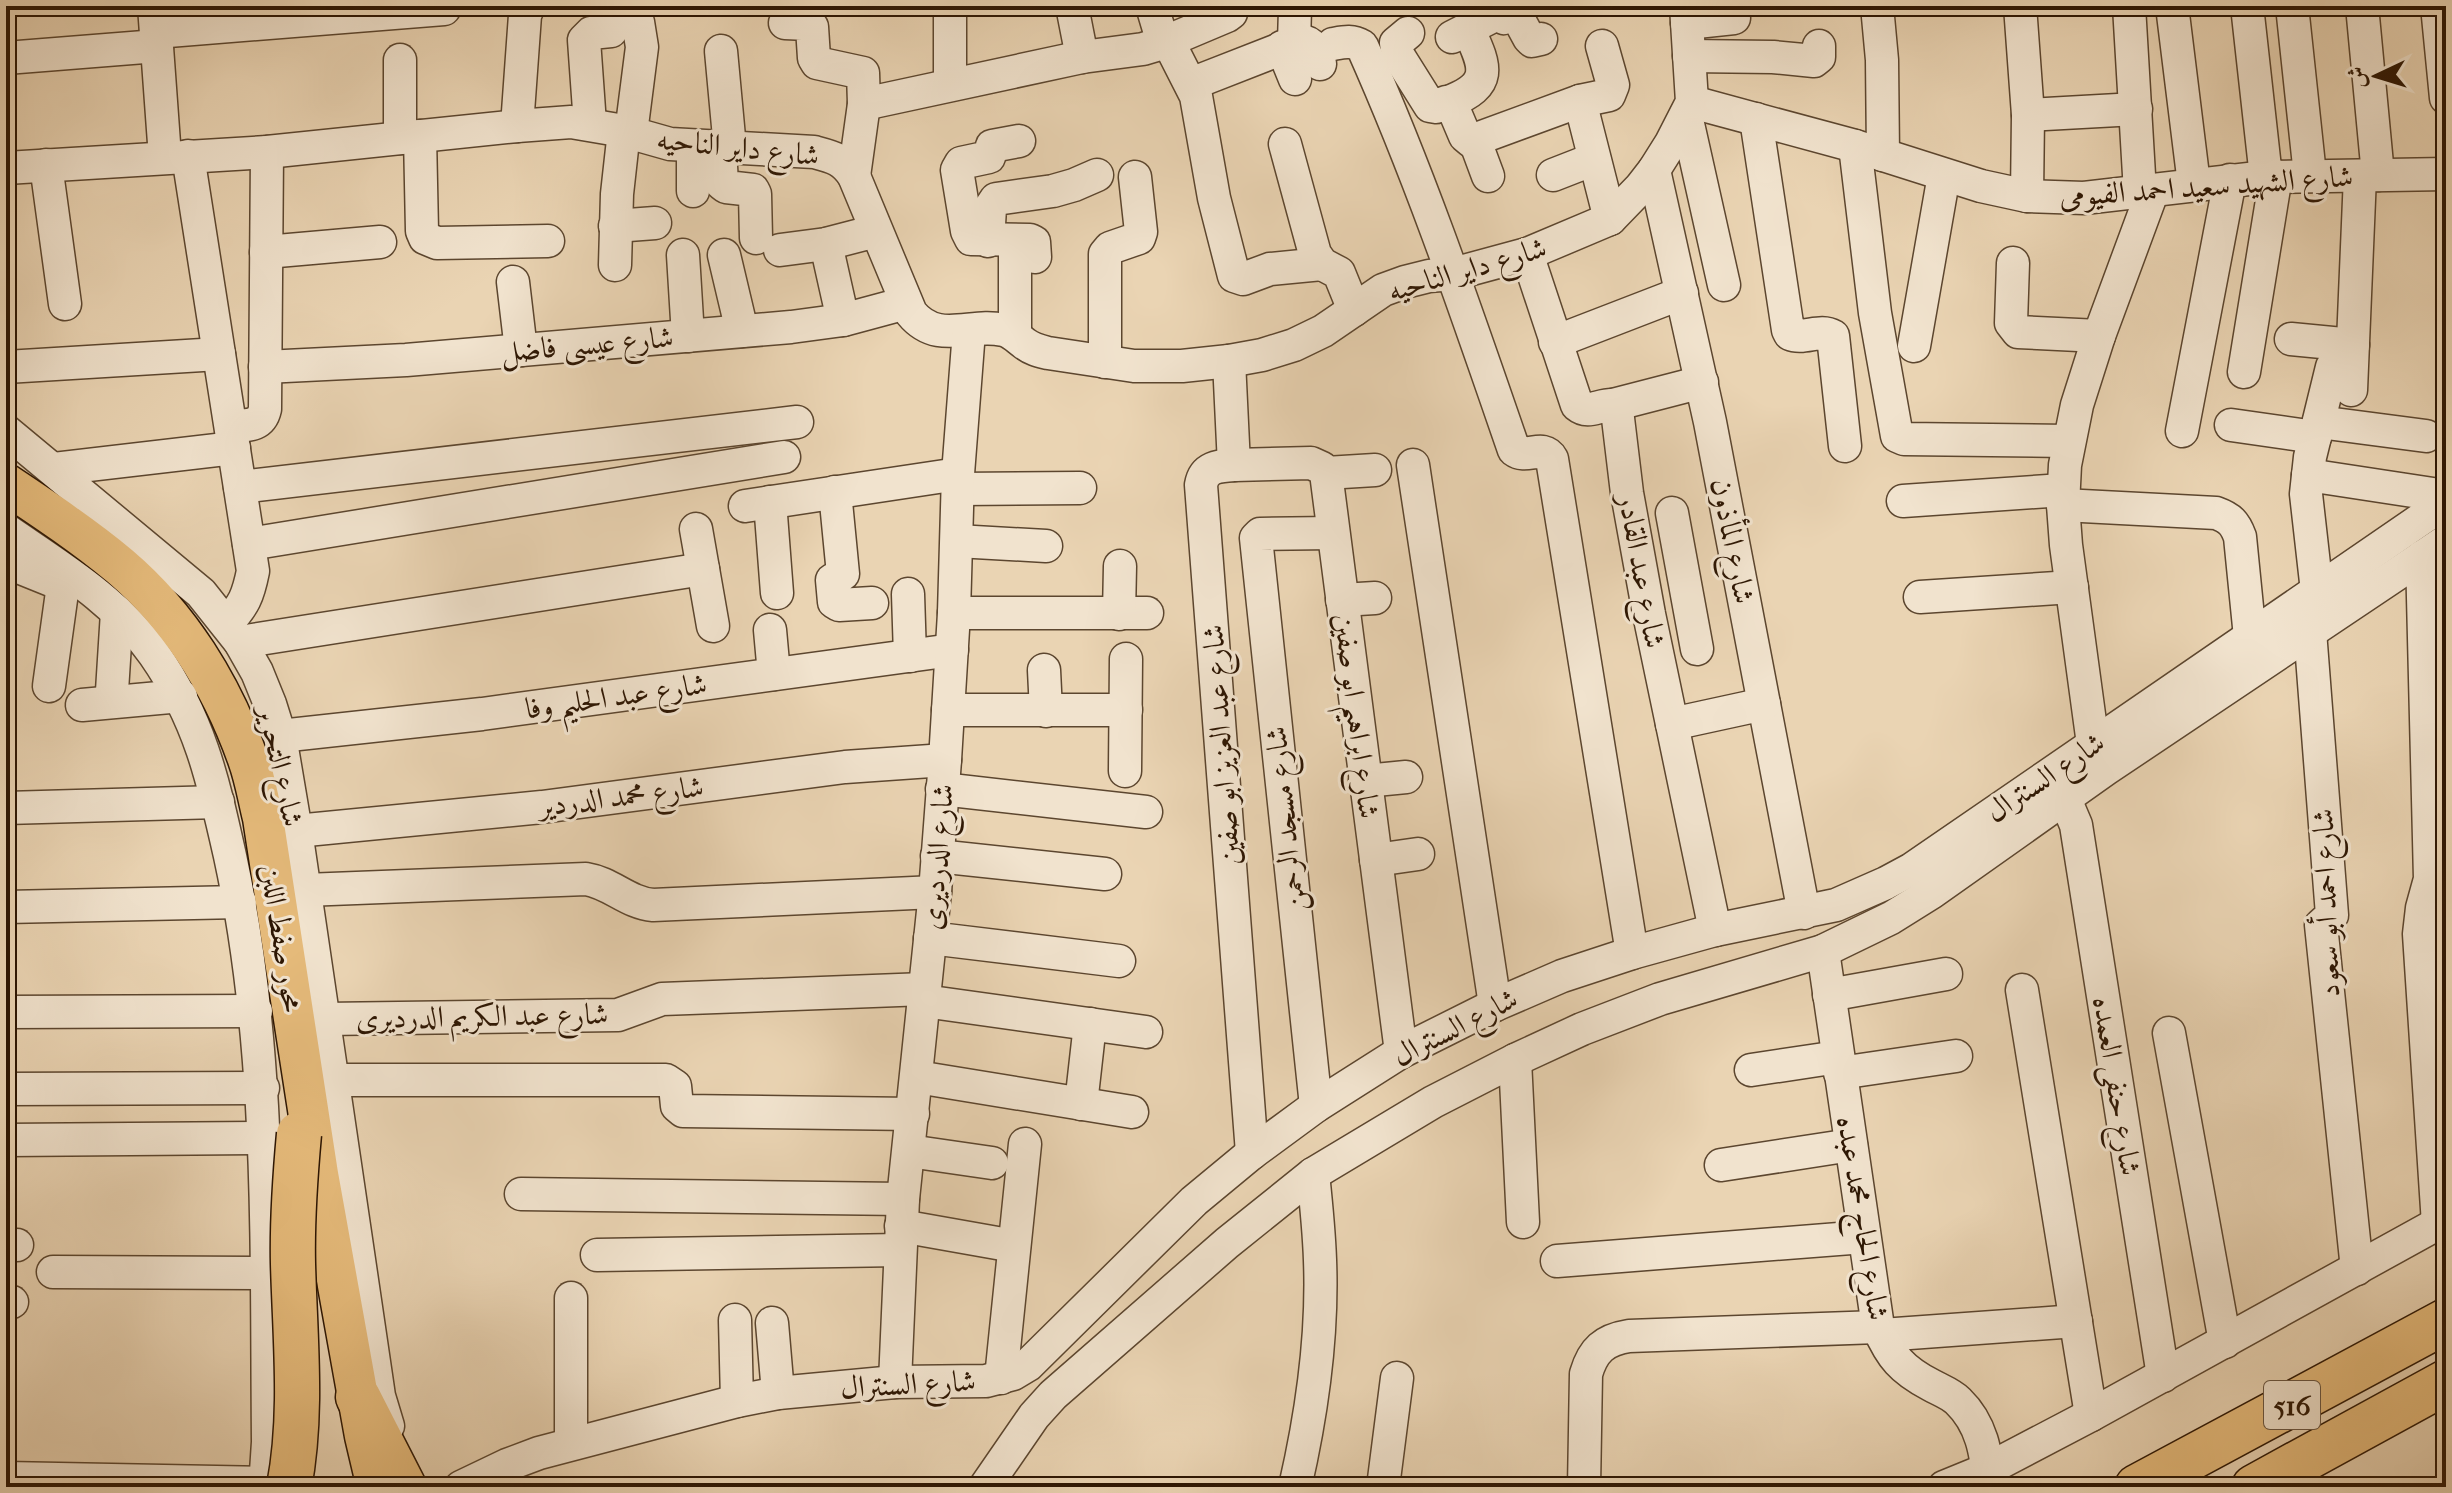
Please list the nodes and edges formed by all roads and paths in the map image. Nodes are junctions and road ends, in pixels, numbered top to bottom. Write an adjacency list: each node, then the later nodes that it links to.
1 (529, 6): 43 (street)
2 (950, 6): 32 (street)
3 (1072, 6): 29 (street)
4 (1152, 6): 23 (street)
5 (1232, 6): 23 (street)
6 (1877, 6): 50 (street)
7 (2020, 6): 40 (street)
8 (2129, 6): 39 (street)
9 (2172, 6): 68 (street)
10 (2247, 6): 66 (street)
11 (2292, 6): 61 (street)
12 (2362, 6): 64 (street)
13 (2437, 6): 34 (street)
14 (444, 9): 20 (street)
15 (1295, 9): 24 (street)
16 (1687, 14): 18 (street); 28 (street)
17 (618, 18): 42 (street); 44 (street)
18 (1734, 18)
19 (785, 23): 37 (street)
20 (156, 28): 30 (street); 52 (street)
21 (1408, 33): 36 (street)
22 (1541, 39): 36 (street)
23 (1165, 42): 29 (street); 33 (street)
24 (1288, 44): 33 (street); 88 (street)
25 (1602, 46): 35 (street)
26 (1819, 46): 28 (street)
27 (721, 51): 49 (street)
28 (1689, 56): 38 (street)
29 (1082, 57): 32 (street)
30 (6, 58)
31 (400, 60): 45 (street)
32 (950, 84): 37 (street)
33 (1191, 84): 84 (street)
34 (2446, 98)
35 (1580, 101): 47 (street); 53 (street)
36 (1449, 102): 47 (street)
37 (864, 104): 62 (street)
38 (1689, 108): 41 (street, شارع الشهيد سعيد احمد الفيومى); 56 (street, شارع داير الناحيه); 91 (street)
39 (2136, 109): 40 (street); 70 (street)
40 (2028, 115): 71 (street)
41 (1756, 119): 50 (street, شارع الشهيد سعيد احمد الفيومى); 122 (street)
42 (590, 124): 43 (street, شارع داير الناحيه); 44 (street, شارع داير الناحيه)
43 (517, 126): 45 (street, شارع داير الناحيه)
44 (627, 132): 49 (street, شارع داير الناحيه); 74 (street)
45 (410, 137): 51 (street, شارع داير الناحيه); 76 (street)
46 (1019, 141): 79 (street)
47 (1475, 141): 63 (street)
48 (1285, 144): 84 (street)
49 (714, 147): 62 (street, شارع داير الناحيه); 69 (street); 78 (street)
50 (1869, 151): 60 (street, شارع الشهيد سعيد احمد الفيومى); 121 (street)
51 (267, 152): 52 (street, شارع داير الناحيه); 80 (street)
52 (177, 156): 54 (street, شارع داير الناحيه); 106 (street)
53 (1594, 159): 59 (street); 72 (street)
54 (46, 165): 55 (street, شارع داير الناحيه); 94 (street)
55 (6, 168)
56 (1654, 170): 72 (street, شارع داير الناحيه); 92 (street, شارع المأذون)
57 (2446, 174): 64 (street, شارع الشهيد سعيد احمد الفيومى)
58 (1097, 175): 79 (street)
59 (1553, 175)
60 (1944, 175): 71 (street, شارع الشهيد سعيد احمد الفيومى); 104 (street)
61 (2310, 175): 64 (street, شارع الشهيد سعيد احمد الفيومى); 66 (street, شارع الشهيد سعيد احمد الفيومى)
62 (854, 176): 75 (street, شارع داير الناحيه)
63 (1488, 176)
64 (2369, 176): 111 (street)
65 (1135, 177): 108 (street)
66 (2271, 177): 67 (street, شارع الشهيد سعيد احمد الفيومى); 89 (street)
67 (2230, 180): 68 (street, شارع الشهيد سعيد احمد الفيومى); 87 (street)
68 (2194, 184): 70 (street, شارع الشهيد سعيد احمد الفيومى)
69 (693, 191)
70 (2146, 191): 71 (street, شارع الشهيد سعيد احمد الفيومى); 101 (street)
71 (2027, 196)
72 (1610, 219): 81 (street, شارع داير الناحيه)
73 (655, 223): 74 (street)
74 (615, 226): 86 (street)
75 (876, 231): 78 (street); 93 (street, شارع داير الناحيه)
76 (548, 241)
77 (380, 242): 80 (street)
78 (826, 244): 96 (street)
79 (1013, 246): 99 (street)
80 (266, 252): 110 (street)
81 (1527, 254): 88 (street, شارع داير الناحيه); 103 (street)
82 (683, 255): 100 (street)
83 (724, 255): 97 (street)
84 (1337, 262): 95 (street)
85 (2013, 263): 101 (street)
86 (615, 265)
87 (2212, 272): 89 (street); 118 (street)
88 (1453, 274): 95 (street, شارع داير الناحيه); 207 (street)
89 (2259, 279): 112 (street)
90 (513, 282): 105 (street)
91 (1724, 285)
92 (1682, 293): 103 (street); 113 (street, شارع المأذون)
93 (906, 303): 96 (street, شارع عيسى فاضل); 98 (street, شارع داير الناحيه)
94 (65, 304)
95 (1354, 310): 107 (street, شارع داير الناحيه)
96 (843, 320): 97 (street, شارع عيسى فاضل)
97 (742, 331): 100 (street, شارع عيسى فاضل)
98 (969, 331): 99 (street, شارع داير الناحيه); 129 (street, شارع الدرديرى)
99 (1015, 335): 108 (street, شارع داير الناحيه)
100 (688, 336): 105 (street, شارع عيسى فاضل)
101 (2099, 336): 121 (street)
102 (2291, 339): 111 (street)
103 (1555, 342): 114 (street)
104 (1914, 346)
105 (521, 350): 110 (street, شارع عيسى فاضل)
106 (219, 354): 109 (street); 120 (street)
107 (1229, 361): 108 (street, شارع داير الناحيه); 123 (street)
108 (1105, 362)
109 (6, 367)
110 (265, 367): 120 (street)
111 (2346, 367): 116 (street)
112 (2244, 372)
113 (1702, 382): 114 (street); 153 (street, شارع المأذون)
114 (1613, 405): 182 (street, شارع عبد القادر)
115 (2231, 425): 116 (street)
116 (2317, 430): 119 (street); 128 (street)
117 (6, 431): 125 (street, شارع التحرير)
118 (2182, 431)
119 (2426, 436)
120 (232, 437): 125 (street); 131 (street)
121 (2068, 441): 135 (street)
122 (1845, 446)
123 (1234, 465): 127 (street); 238 (street, شارع عبد العزيز ابو صفين)
124 (1413, 465): 213 (street)
125 (54, 469): 166 (street, شارع التحرير)
126 (1375, 470): 127 (street)
127 (1326, 473): 142 (street, شارع ابراهيم ابو صفين)
128 (2308, 475): 134 (street); 152 (street)
129 (958, 481): 132 (street); 133 (street); 143 (street, شارع الدرديرى)
130 (6, 484): 266 (main road, محور صفط اللبن)
131 (240, 487): 144 (street); 144 (street)
132 (1080, 488)
133 (835, 492): 154 (street); 161 (street)
134 (2446, 496)
135 (2063, 497): 137 (street); 151 (street); 167 (street)
136 (6, 500): 233 (main road, محور صفط اللبن)
137 (1903, 501)
138 (2446, 502): 152 (street, شارع السنترال)
139 (1672, 513): 159 (street)
140 (696, 529): 149 (street)
141 (6, 530): 160 (street)
142 (1333, 533): 158 (street, شارع ابراهيم ابو صفين); 230 (street, شارع مسجد الرحمن)
143 (957, 541): 145 (street); 162 (street, شارع الدرديرى)
144 (249, 544): 166 (street)
145 (1046, 546)
146 (2434, 549): 165 (street, شارع السنترال); 244 (street)
147 (6, 562): 150 (street)
148 (1120, 566): 162 (street)
149 (703, 569): 163 (street); 166 (street)
150 (63, 585): 160 (street); 174 (street)
151 (2072, 587): 156 (street); 184 (street)
152 (2317, 591): 167 (street, شارع السنترال)
153 (1742, 592): 159 (street); 177 (street, شارع المأذون)
154 (777, 593)
155 (908, 594): 170 (street)
156 (1920, 597)
157 (1375, 598): 158 (street)
158 (1342, 600): 188 (street, شارع ابراهيم ابو صفين)
159 (1689, 602): 168 (street)
160 (107, 603): 175 (street); 176 (street)
161 (872, 603)
162 (954, 613): 169 (street, شارع الدرديرى)
163 (713, 626)
164 (770, 630): 173 (street)
165 (2310, 631): 189 (street, شارع السنترال); 250 (street, شارع احمد أبو سعود)
166 (233, 632): 183 (street, شارع التحرير)
167 (2250, 637): 184 (street, شارع السنترال)
168 (1697, 649)
169 (952, 650): 170 (street, شارع عبد الحليم وفا); 179 (street, شارع الدرديرى)
170 (910, 656): 173 (street, شارع عبد الحليم وفا)
171 (1126, 659): 180 (street)
172 (1044, 670): 181 (street)
173 (774, 674): 183 (street, شارع عبد الحليم وفا)
174 (49, 686)
175 (112, 691)
176 (181, 696): 178 (street); 190 (street)
177 (1764, 704): 182 (street); 203 (street, شارع المأذون)
178 (82, 705)
179 (948, 710): 181 (street); 186 (street, شارع الدرديرى)
180 (1126, 710): 181 (street); 185 (street)
181 (1046, 711)
182 (1672, 724): 204 (street, شارع عبد القادر)
183 (280, 736): 193 (street, شارع التحرير)
184 (2093, 744): 201 (street, شارع السنترال)
185 (1125, 771)
186 (944, 775): 192 (street, شارع محمد الدردير); 193 (street, شارع محمد الدردير); 195 (street, شارع الدرديرى)
187 (1406, 777): 188 (street)
188 (1365, 781): 196 (street, شارع ابراهيم ابو صفين)
189 (2065, 799): 206 (street, شارع السنترال); 261 (street, شارع حنفى العمده)
190 (218, 802): 191 (street); 200 (street)
191 (6, 808)
192 (1146, 812)
193 (296, 831): 198 (street, شارع التحرير)
194 (1418, 854): 196 (street)
195 (937, 856): 197 (street); 199 (street, شارع الدرديرى)
196 (1376, 860): 220 (street, شارع ابراهيم ابو صفين)
197 (1105, 874)
198 (305, 890): 199 (street); 216 (street, شارع التحرير)
199 (935, 892): 205 (street, شارع الدرديرى)
200 (240, 902): 202 (street); 214 (street)
201 (1836, 905): 203 (street, شارع السنترال); 206 (street, شارع الحاج محمد عبده)
202 (6, 907)
203 (1804, 913): 204 (street, شارع السنترال)
204 (1715, 930): 207 (street, شارع السنترال)
205 (930, 938): 208 (street); 211 (street, شارع الدرديرى)
206 (1836, 945): 212 (street, شارع الحاج محمد عبده); 222 (street, شارع السنترال)
207 (1632, 953): 213 (street, شارع السنترال)
208 (1119, 961)
209 (1946, 974): 212 (street)
210 (2022, 990): 255 (street)
211 (925, 995): 216 (street, شارع عبد الكريم الدرديرى); 217 (street, شارع عبد الكريم الدرديرى); 225 (street, شارع الدرديرى)
212 (1829, 995): 223 (street, شارع الحاج محمد عبده)
213 (1495, 1005): 220 (street, شارع السنترال)
214 (256, 1011): 215 (street); 227 (street)
215 (6, 1012)
216 (325, 1019): 226 (street, شارع التحرير)
217 (1090, 1024): 218 (street, شارع عبد الكريم الدرديرى); 229 (street)
218 (1146, 1032)
219 (2169, 1033): 259 (street)
220 (1401, 1052): 230 (street, شارع السنترال)
221 (1956, 1056): 223 (street)
222 (1515, 1060): 241 (street, شارع السنترال); 243 (street)
223 (1839, 1065): 224 (street); 236 (street, شارع الحاج محمد عبده)
224 (1751, 1070)
225 (917, 1077): 229 (street); 232 (street, شارع الدرديرى)
226 (334, 1080): 232 (street); 278 (street, شارع التحرير)
227 (263, 1088): 228 (street); 233 (street)
228 (6, 1089)
229 (1081, 1104): 231 (street)
230 (1316, 1106): 238 (street, شارع السنترال)
231 (1132, 1112)
232 (913, 1114): 237 (street, شارع الدرديرى)
233 (282, 1136): 234 (street); 252 (street); 274 (highway, bridge); 275 (main road, محور صفط اللبن)
234 (6, 1140)
235 (1025, 1144): 247 (street)
236 (1851, 1145): 240 (street); 246 (street, شارع الحاج محمد عبده)
237 (909, 1151): 239 (street); 245 (street, شارع الدرديرى)
238 (1252, 1153): 260 (street, شارع السنترال)
239 (992, 1163)
240 (1721, 1165)
241 (1313, 1174): 268 (street, شارع السنترال); 281 (street)
242 (521, 1194): 245 (street)
243 (1523, 1222)
244 (2442, 1222): 250 (street)
245 (901, 1225): 247 (street); 248 (street); 263 (street, شارع الدرديرى)
246 (1864, 1237): 249 (street); 258 (street, شارع الحاج محمد عبده)
247 (1014, 1246): 260 (street)
248 (597, 1255)
249 (1557, 1261)
250 (2357, 1269): 259 (street)
251 (53, 1272): 252 (street)
252 (267, 1273): 270 (street)
253 (571, 1298): 271 (street)
254 (735, 1320): 267 (street)
255 (2076, 1321): 258 (street); 269 (street)
256 (2446, 1321): 285 (highway, 516)
257 (772, 1323): 265 (street)
258 (1880, 1331): 273 (street, شارع الحاج محمد عبده); 283 (street)
259 (2225, 1342): 261 (street)
260 (1007, 1376): 263 (street, شارع السنترال); 268 (street)
261 (2163, 1376): 269 (street)
262 (1397, 1378): 282 (street)
263 (895, 1382): 265 (street, شارع السنترال)
264 (2446, 1382): 286 (highway, 516)
265 (778, 1393): 267 (street, شارع السنترال)
266 (358, 1397): 276 (main road, محور صفط اللبن); 277 (highway)
267 (737, 1401): 271 (street, شارع السنترال)
268 (1042, 1407): 280 (street, شارع السنترال)
269 (2091, 1415): 273 (street)
270 (268, 1442): 274 (main road)
271 (571, 1443): 279 (street, شارع السنترال)
272 (6, 1478): 274 (street)
273 (1989, 1478): 284 (street)
274 (279, 1486)
275 (352, 1487)
276 (377, 1487)
277 (404, 1487)
278 (416, 1487)
279 (461, 1487)
280 (985, 1487)
281 (1295, 1487)
282 (1383, 1487)
283 (1584, 1487)
284 (1944, 1487)
285 (2137, 1487)
286 (2254, 1487)

